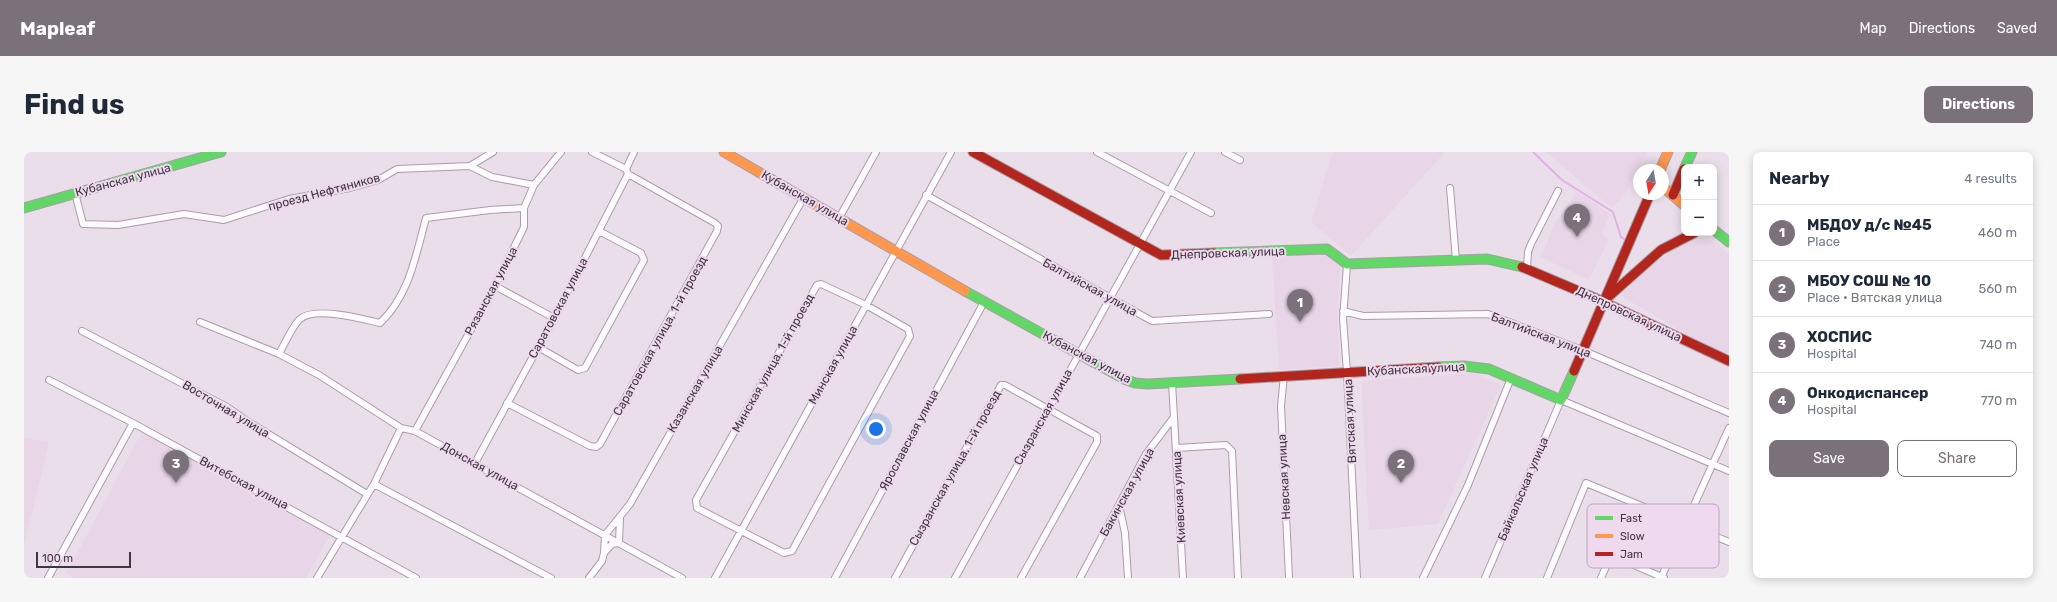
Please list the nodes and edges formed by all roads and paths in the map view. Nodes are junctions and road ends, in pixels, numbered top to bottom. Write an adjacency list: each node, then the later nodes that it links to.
1 (221, 152): 26 (street, Кубанская улица)
2 (493, 152): 18 (street, проезд Нефтяников)
3 (561, 152): 21 (street, Рязанская улица)
4 (592, 152): 19 (street, Саратовская улица, 1-й проезд)
5 (634, 152): 19 (street, Саратовская улица)
6 (724, 152): 29 (street, Кубанская улица)
7 (876, 152): 35 (street)
8 (951, 152): 27 (street, Минская улица)
9 (973, 152): 40 (street, Днепровская улица)
10 (1097, 152): 23 (street)
11 (1191, 152): 23 (street, Сызранская улица)
12 (1225, 152): 15 (street)
13 (1668, 152): 16 (street)
14 (1692, 152): 17 (street)
15 (1240, 160)
16 (1663, 164)
17 (1686, 164)
18 (470, 166): 21 (street, проезд Нефтяников); 26 (street, проезд Нефтяников)
19 (627, 171): 36 (street, Саратовская улица); 66 (street, Саратовская улица, 1-й проезд)
20 (1681, 175): 28 (street)
21 (534, 185): 33 (street, Рязанская улица)
22 (1450, 188): 42 (street)
23 (1170, 191): 34 (street); 40 (street, Сызранская улица)
24 (1558, 191): 44 (street)
25 (1669, 192): 28 (street)
26 (75, 193): 32 (street, Кубанская улица)
27 (926, 195): 41 (street, Минская улица); 46 (street, Балтийская улица)
28 (1673, 195): 31 (street)
29 (804, 198): 35 (street, Кубанская улица); 83 (street, Казанская улица)
30 (1647, 200): 47 (street)
31 (1681, 202)
32 (24, 208)
33 (524, 208): 45 (street, Рязанская улица); 58 (street)
34 (1211, 213)
35 (839, 218): 41 (street, Кубанская улица)
36 (599, 231): 52 (street, Саратовская улица); 55 (street)
37 (1717, 232): 39 (street)
38 (1688, 236): 47 (street)
39 (1729, 242)
40 (1139, 244): 43 (street, Днепровская улица); 46 (street, Сызранская улица)
41 (896, 251): 48 (street, Кубанская улица); 49 (street, Минская улица)
42 (1456, 260): 43 (street, Днепровская улица); 44 (street, Днепровская улица)
43 (1347, 264): 50 (street, Вятская улица)
44 (1527, 268): 47 (street, Днепровская улица)
45 (495, 286): 52 (street); 73 (street, Рязанская улица)
46 (1109, 298): 51 (street, Балтийская улица); 57 (street, Сызранская улица)
47 (1604, 301): 56 (street); 59 (street, Днепровская улица)
48 (984, 302): 57 (street, Кубанская улица); 101 (street, Ярославская улица)
49 (866, 305): 84 (street, Минская улица); 84 (street, Минская улица, 1-й проезд); 84 (street, Минская улица, 1-й проезд)
50 (1343, 311): 56 (street, Балтийская улица); 60 (street, Вятская улица)
51 (1269, 314)
52 (554, 318): 55 (street, Саратовская улица)
53 (200, 322): 58 (street, Донская улица)
54 (82, 331): 79 (street, Восточная улица)
55 (538, 347): 66 (street, Саратовская улица)
56 (1582, 350): 65 (street); 68 (street, Балтийская улица)
57 (1078, 353): 64 (street, Кубанская улица); 67 (street, Сызранская улица)
58 (279, 354): 71 (street, Донская улица)
59 (1729, 361)
60 (1347, 372): 61 (street, Кубанская улица); 62 (street, Кубанская улица); 110 (street, Вятская улица)
61 (1284, 376): 64 (street, Кубанская улица); 109 (street, Невская улица)
62 (1511, 378): 65 (street, Кубанская улица); 111 (street)
63 (49, 380): 70 (street, Витебская улица)
64 (1172, 383): 69 (street)
65 (1562, 400): 76 (street, Кубанская улица); 112 (street, Байкальская улица)
66 (507, 403): 75 (street, Саратовская улица)
67 (1048, 409): 102 (street, Сызранская улица, 1-й проезд); 103 (street, Сызранская улица); 104 (street, Сызранская улица, 1-й проезд)
68 (1729, 413)
69 (1174, 417): 74 (street, Киевская улица); 82 (street, Бакинская улица)
70 (133, 423): 86 (street, Витебская улица); 94 (street)
71 (401, 428): 73 (street, Донская улица); 78 (street)
72 (1729, 428): 76 (street)
73 (415, 431): 75 (street, Донская улица)
74 (1177, 448): 107 (street, Киевская улица); 108 (street)
75 (475, 463): 85 (street, Донская улица)
76 (1712, 464): 77 (street, Кубанская улица); 81 (street)
77 (1729, 472)
78 (374, 484): 79 (street); 97 (street)
79 (367, 494): 86 (street)
80 (1636, 504): 113 (street)
81 (1693, 504)
82 (1119, 505): 105 (street, Бакинская улица); 106 (street)
83 (620, 517): 85 (street, Казанская улица); 89 (street)
84 (741, 530): 100 (street, Минская улица)
85 (605, 535): 89 (street, Донская улица); 90 (street)
86 (341, 536): 95 (street); 96 (street, Витебская улица)
87 (1719, 538): 88 (street)
88 (1729, 542)
89 (619, 543): 90 (street); 99 (street, Донская улица)
90 (604, 553): 98 (street)
91 (1605, 568): 114 (street)
92 (1640, 568): 115 (street)
93 (1666, 568): 115 (street)
94 (48, 578)
95 (317, 578)
96 (416, 578)
97 (551, 578)
98 (589, 578)
99 (682, 578)
100 (715, 578)
101 (834, 578)
102 (895, 578)
103 (955, 578)
104 (1021, 578)
105 (1080, 578)
106 (1128, 578)
107 (1183, 578)
108 (1238, 578)
109 (1289, 578)
110 (1357, 578)
111 (1423, 578)
112 (1485, 578)
113 (1547, 578)
114 (1601, 578)
115 (1662, 578)

